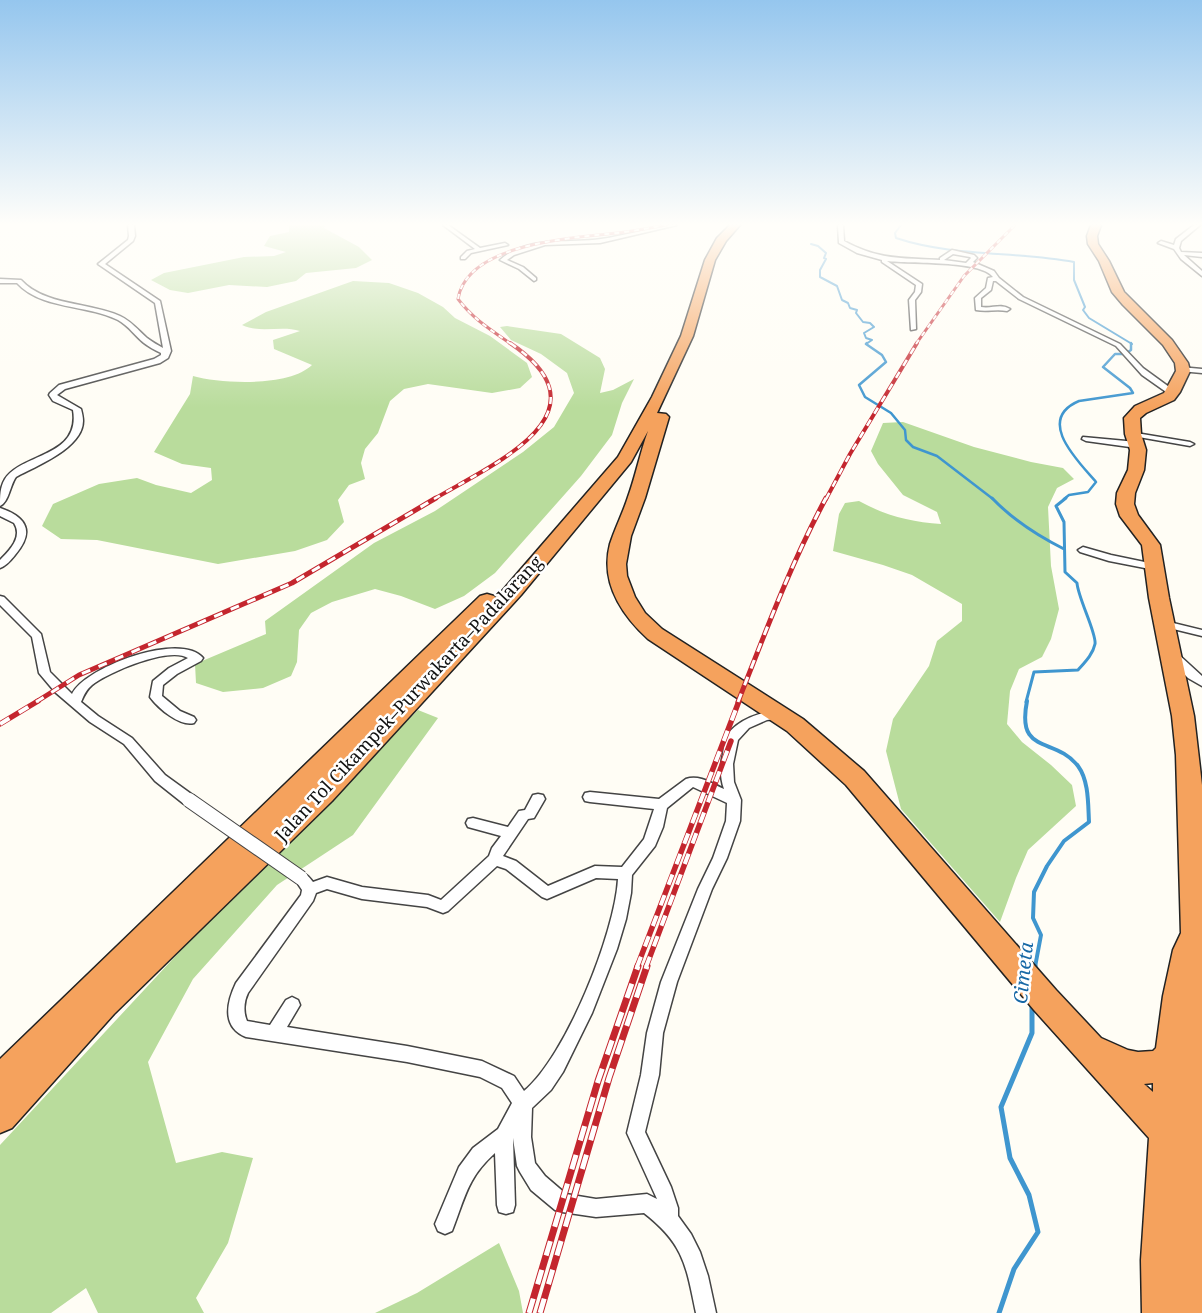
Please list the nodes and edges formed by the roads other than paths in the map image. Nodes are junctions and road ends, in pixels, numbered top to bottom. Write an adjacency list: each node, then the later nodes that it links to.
1 (24, 286): 12 (street)
2 (134, 286): 12 (street)
3 (692, 286): 11 (highway, Jalan Tol Cikampek–Purwakarta–Padalarang)
4 (702, 286): 11 (highway, Jalan Tol Cikampek–Purwakarta–Padalarang)
5 (919, 286): 10 (street)
6 (989, 286): 9 (street)
7 (1006, 286): 15 (street)
8 (1116, 286): 13 (highway)
9 (1007, 310)
10 (913, 329)
11 (671, 349): 30 (highway); 46 (highway, Jalan Tol Cikampek–Purwakarta–Padalarang); 48 (highway, Jalan Tol Cikampek–Purwakarta–Padalarang)
12 (165, 356): 19 (street)
13 (1183, 369): 14 (street); 15 (highway)
14 (1202, 371)
15 (1172, 392): 17 (highway)
16 (1086, 439): 17 (street)
17 (1135, 439): 18 (street); 23 (highway)
18 (1190, 444)
19 (0, 503)
20 (0, 512): 22 (street)
21 (1083, 550): 23 (street)
22 (0, 565)
23 (1155, 567): 25 (highway)
24 (0, 599): 29 (street)
25 (1164, 624): 26 (street); 27 (highway)
26 (1202, 633)
27 (1172, 655): 28 (street); 41 (highway)
28 (1202, 682)
29 (75, 703): 31 (street); 40 (street, bridge)
30 (780, 715): 34 (street); 44 (highway)
31 (190, 720)
32 (590, 797): 35 (street)
33 (538, 799): 37 (street)
34 (734, 800): 35 (street); 53 (street)
35 (661, 806): 39 (street)
36 (473, 823): 37 (street)
37 (512, 833): 38 (street)
38 (495, 859): 39 (street); 40 (street)
39 (625, 873): 47 (street)
40 (305, 884): 43 (street)
41 (1195, 934): 45 (highway); 51 (highway)
42 (292, 1005): 43 (street)
43 (274, 1034): 47 (street)
44 (1080, 1038): 45 (highway); 49 (highway)
45 (1171, 1055): 49 (highway)
46 (0, 1081)
47 (523, 1104): 50 (street); 53 (street)
48 (0, 1116)
49 (1166, 1131): 51 (highway); 57 (highway)
50 (504, 1135): 52 (street); 54 (street)
51 (1187, 1162): 55 (highway)
52 (506, 1205)
53 (669, 1220): 56 (street)
54 (445, 1224)
55 (1193, 1275): 58 (highway)
56 (706, 1313)
57 (1161, 1313)
58 (1184, 1313)

